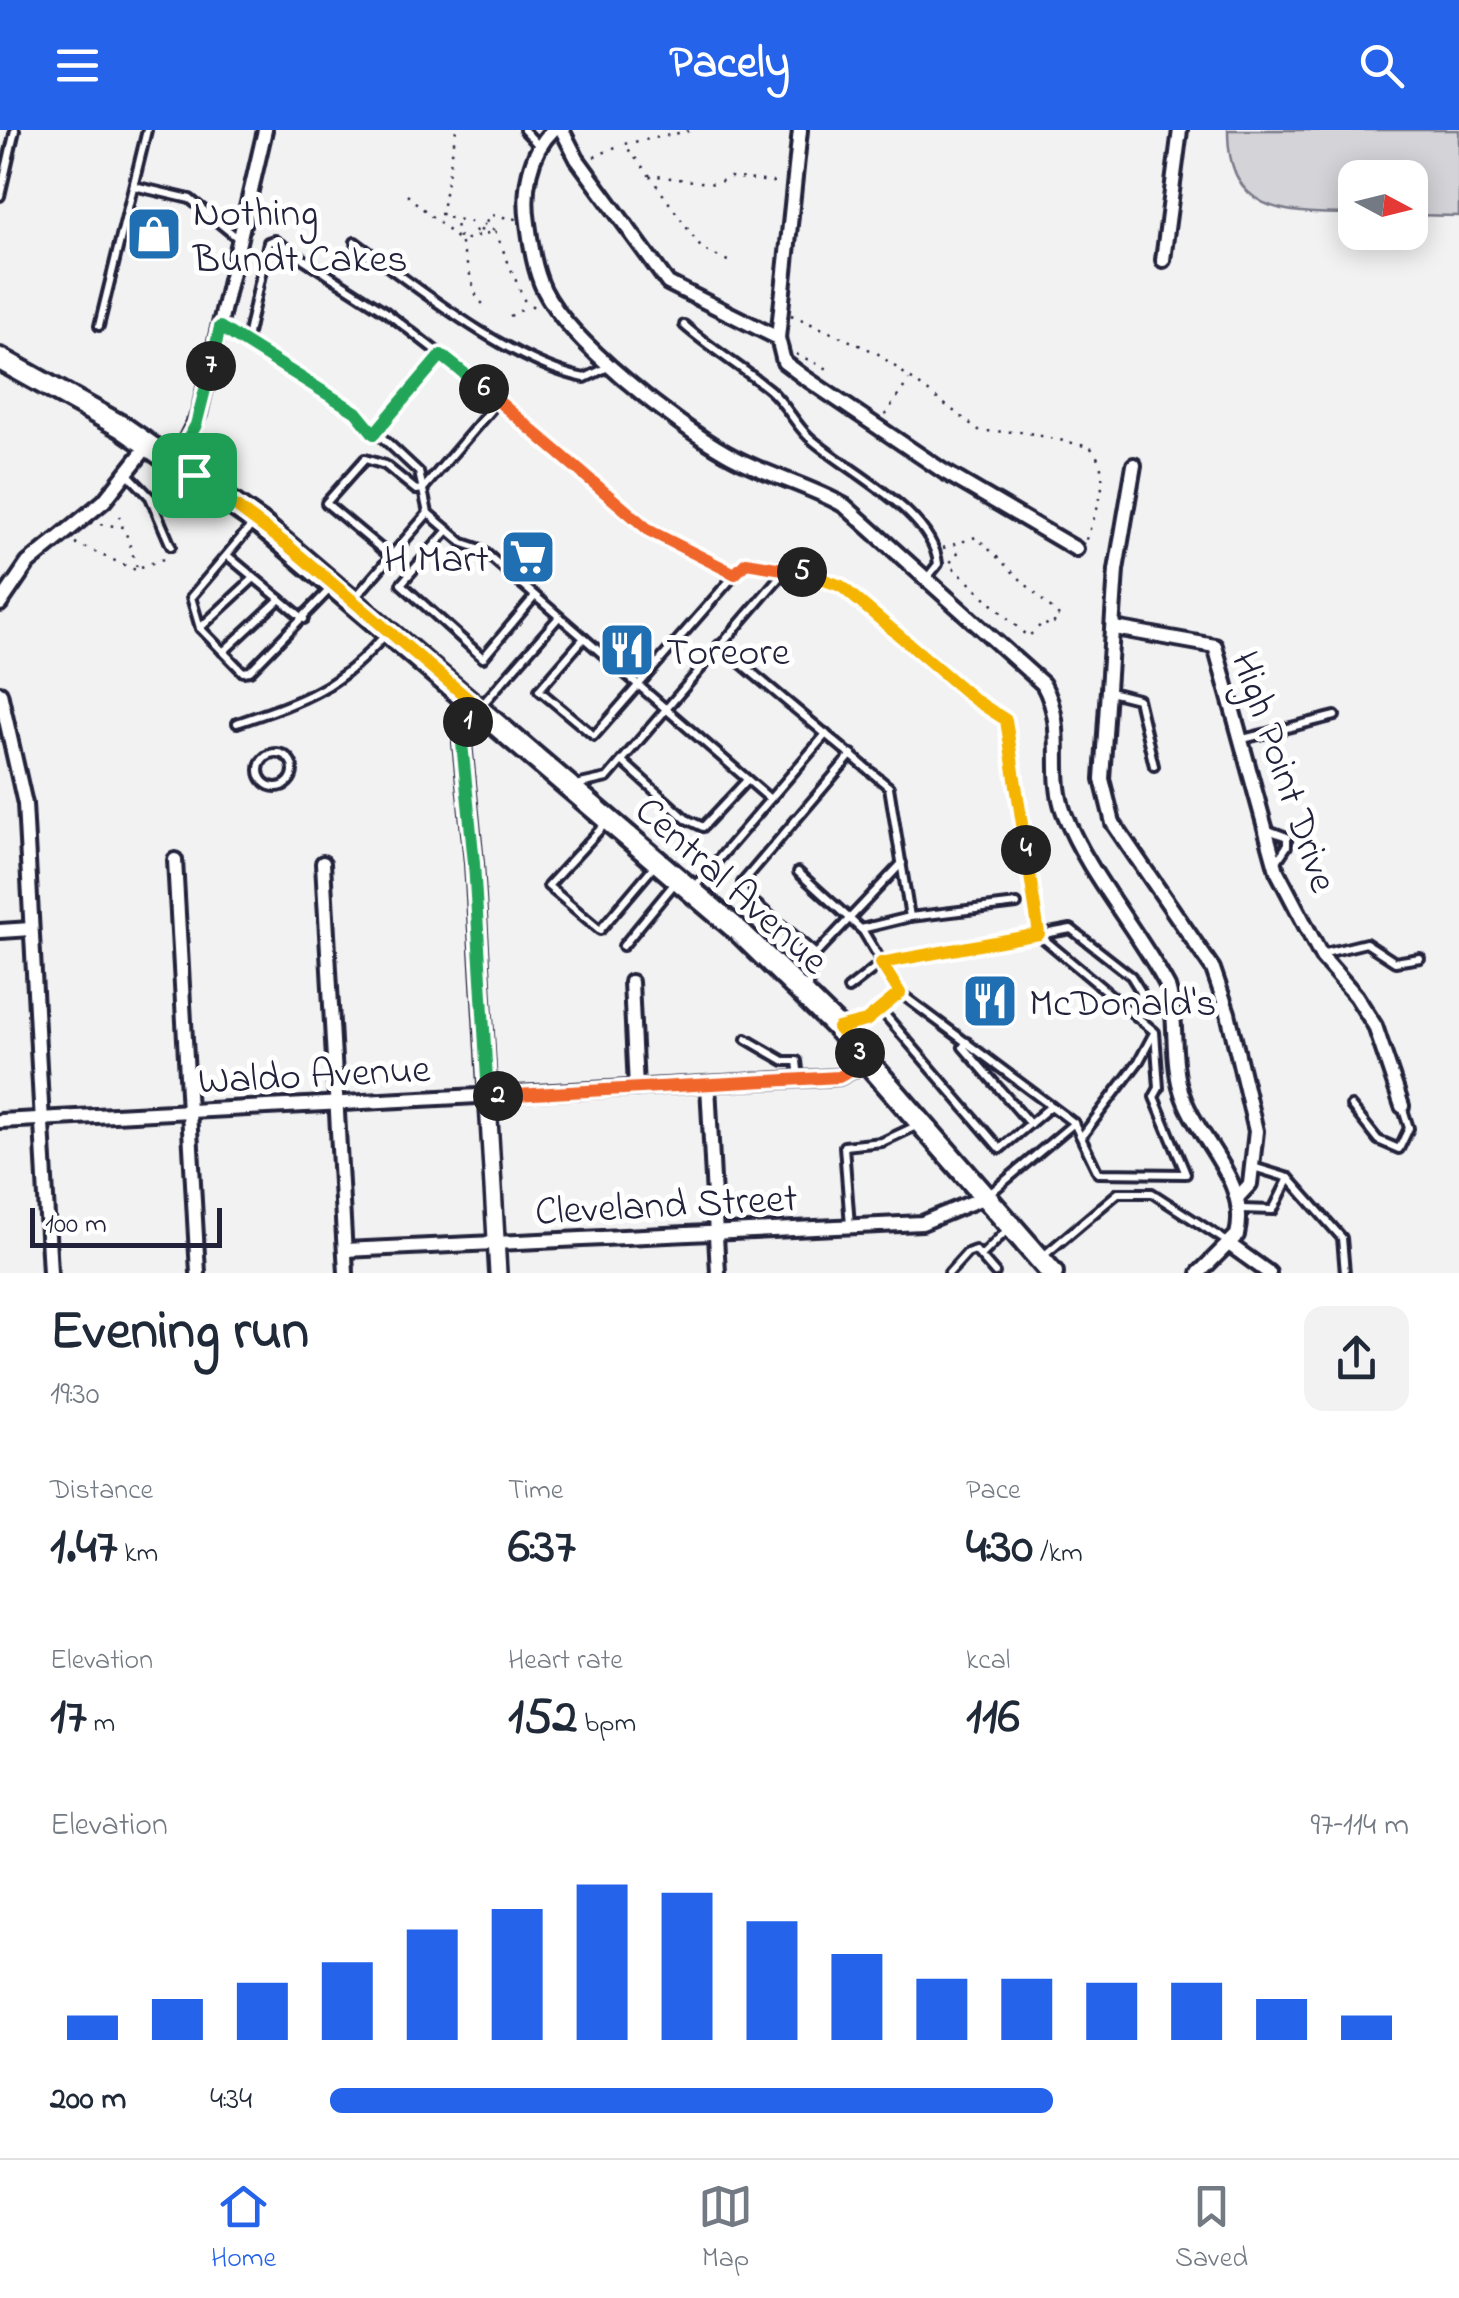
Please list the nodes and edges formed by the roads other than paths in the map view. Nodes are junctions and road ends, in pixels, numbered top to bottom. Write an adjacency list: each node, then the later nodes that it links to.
1 (15, 130): 11 (lane)
2 (147, 130): 10 (lane)
3 (265, 130): 12 (street)
4 (524, 130): 9 (lane)
5 (553, 130): 9 (street)
6 (562, 130): 18 (street)
7 (800, 130): 18 (street)
8 (1180, 130): 14 (street)
9 (540, 147): 22 (street)
10 (134, 186): 12 (lane); 16 (lane)
11 (0, 196)
12 (241, 241): 17 (street)
13 (355, 242): 22 (lane)
14 (1162, 260)
15 (684, 325): 40 (lane)
16 (100, 326)
17 (220, 327): 19 (lane); 26 (street)
18 (778, 338): 34 (street)
19 (246, 343): 20 (lane); 24 (lane)
20 (441, 355): 23 (lane); 24 (lane)
21 (0, 358): 25 (main road, Central Avenue)
22 (611, 365): 40 (street)
23 (499, 400): 29 (lane); 38 (lane)
24 (374, 434): 29 (lane)
25 (148, 444): 26 (main road, Central Avenue); 28 (street)
26 (175, 462): 31 (main road, Central Avenue)
27 (1134, 465): 49 (street)
28 (127, 473): 33 (lane); 45 (street)
29 (423, 489): 30 (lane); 36 (lane)
30 (428, 513): 32 (lane); 36 (lane)
31 (256, 520): 35 (lane); 41 (main road, Central Avenue)
32 (448, 530): 42 (lane); 42 (lane)
33 (172, 546)
34 (1076, 549)
35 (228, 556): 39 (lane); 48 (lane)
36 (391, 556): 44 (lane)
37 (788, 567): 38 (lane); 52 (lane); 86 (lane)
38 (735, 574): 54 (lane)
39 (254, 578): 43 (lane); 48 (lane)
40 (927, 578): 121 (street)
41 (335, 584): 44 (main road, Central Avenue); 47 (lane)
42 (535, 596): 46 (lane)
43 (280, 598): 47 (lane); 53 (lane)
44 (354, 600): 50 (main road, Central Avenue)
45 (0, 604)
46 (559, 617): 51 (lane); 57 (lane)
47 (304, 619): 53 (lane)
48 (200, 628): 53 (lane)
49 (1115, 628): 55 (street); 62 (street, High Point Drive)
50 (389, 630): 57 (main road, Central Avenue); 60 (lane)
51 (584, 638): 54 (lane); 54 (lane)
52 (718, 644): 58 (lane); 61 (lane)
53 (224, 652)
54 (638, 685): 58 (lane)
55 (1110, 692): 67 (lane); 118 (street)
56 (0, 693): 83 (street)
57 (479, 708): 69 (main road, Central Avenue); 106 (street)
58 (666, 710): 66 (lane); 68 (lane)
59 (1335, 716): 62 (lane)
60 (238, 723)
61 (826, 734): 65 (lane); 70 (lane)
62 (1243, 739): 72 (street, High Point Drive)
63 (266, 744): 64 (lane)
64 (269, 754): 64 (lane)
65 (852, 754): 76 (lane); 88 (lane)
66 (622, 761): 68 (lane); 69 (lane)
67 (1154, 766)
68 (748, 780): 70 (lane)
69 (570, 786): 71 (main road, Central Avenue)
70 (770, 799): 79 (lane)
71 (609, 820): 75 (main road, Central Avenue); 75 (lane)
72 (1262, 828): 77 (street, High Point Drive); 77 (lane)
73 (176, 860): 111 (street)
74 (322, 862): 107 (street)
75 (658, 862): 79 (main road, Central Avenue)
76 (902, 863): 81 (lane); 82 (lane)
77 (1274, 864): 89 (street, High Point Drive)
78 (798, 872): 82 (lane)
79 (684, 885): 87 (lane); 95 (main road, Central Avenue)
80 (1017, 904): 81 (lane)
81 (910, 916): 84 (lane)
82 (850, 920): 84 (lane); 88 (lane)
83 (32, 929): 85 (street); 112 (street)
84 (861, 929): 91 (lane)
85 (0, 931)
86 (1039, 934): 91 (lane); 97 (lane); 97 (lane)
87 (623, 946)
88 (816, 954): 95 (lane)
89 (1320, 954): 90 (lane); 110 (street, High Point Drive)
90 (1420, 958)
91 (881, 963): 93 (lane); 94 (lane)
92 (631, 982): 105 (street)
93 (848, 989)
94 (900, 993): 96 (lane); 101 (lane)
95 (808, 996): 98 (main road, Central Avenue)
96 (880, 1009): 98 (lane); 115 (lane)
97 (1138, 1016): 99 (lane)
98 (838, 1028): 102 (main road, Central Avenue)
99 (1155, 1032): 117 (lane); 117 (lane)
100 (746, 1038): 103 (lane)
101 (966, 1042): 108 (lane); 115 (lane)
102 (867, 1062): 103 (street, Waldo Avenue); 114 (main road, Central Avenue)
103 (799, 1080): 104 (street, Waldo Avenue)
104 (708, 1085): 105 (street, Waldo Avenue); 124 (street)
105 (636, 1088): 106 (street, Waldo Avenue)
106 (488, 1096): 107 (street, Waldo Avenue); 125 (street)
107 (337, 1104): 111 (street, Waldo Avenue); 127 (street)
108 (1051, 1106): 115 (lane); 116 (lane)
109 (1350, 1106): 110 (lane)
110 (1402, 1106)
111 (189, 1112): 112 (street, Waldo Avenue); 131 (street)
112 (42, 1119): 113 (street, Waldo Avenue); 130 (street)
113 (0, 1122)
114 (922, 1124): 120 (main road, Central Avenue); 122 (lane)
115 (1030, 1124)
116 (1074, 1124): 117 (lane); 120 (lane)
117 (1082, 1136)
118 (1254, 1167): 119 (lane); 121 (street)
119 (1290, 1178): 121 (lane); 139 (lane)
120 (985, 1197): 122 (street, Cleveland Street); 123 (main road, Central Avenue)
121 (1239, 1203): 126 (street)
122 (850, 1226): 124 (street, Cleveland Street)
123 (1011, 1226): 128 (lane); 129 (main road, Central Avenue)
124 (716, 1231): 125 (street, Cleveland Street); 134 (street)
125 (496, 1244): 127 (street, Cleveland Street); 133 (street)
126 (1230, 1245): 129 (lane); 137 (street); 138 (street)
127 (345, 1250): 132 (street)
128 (981, 1256): 135 (lane); 136 (lane)
129 (1046, 1266)
130 (50, 1273)
131 (198, 1273)
132 (346, 1273)
133 (498, 1273)
134 (718, 1273)
135 (949, 1273)
136 (996, 1273)
137 (1199, 1273)
138 (1269, 1273)
139 (1344, 1273)

